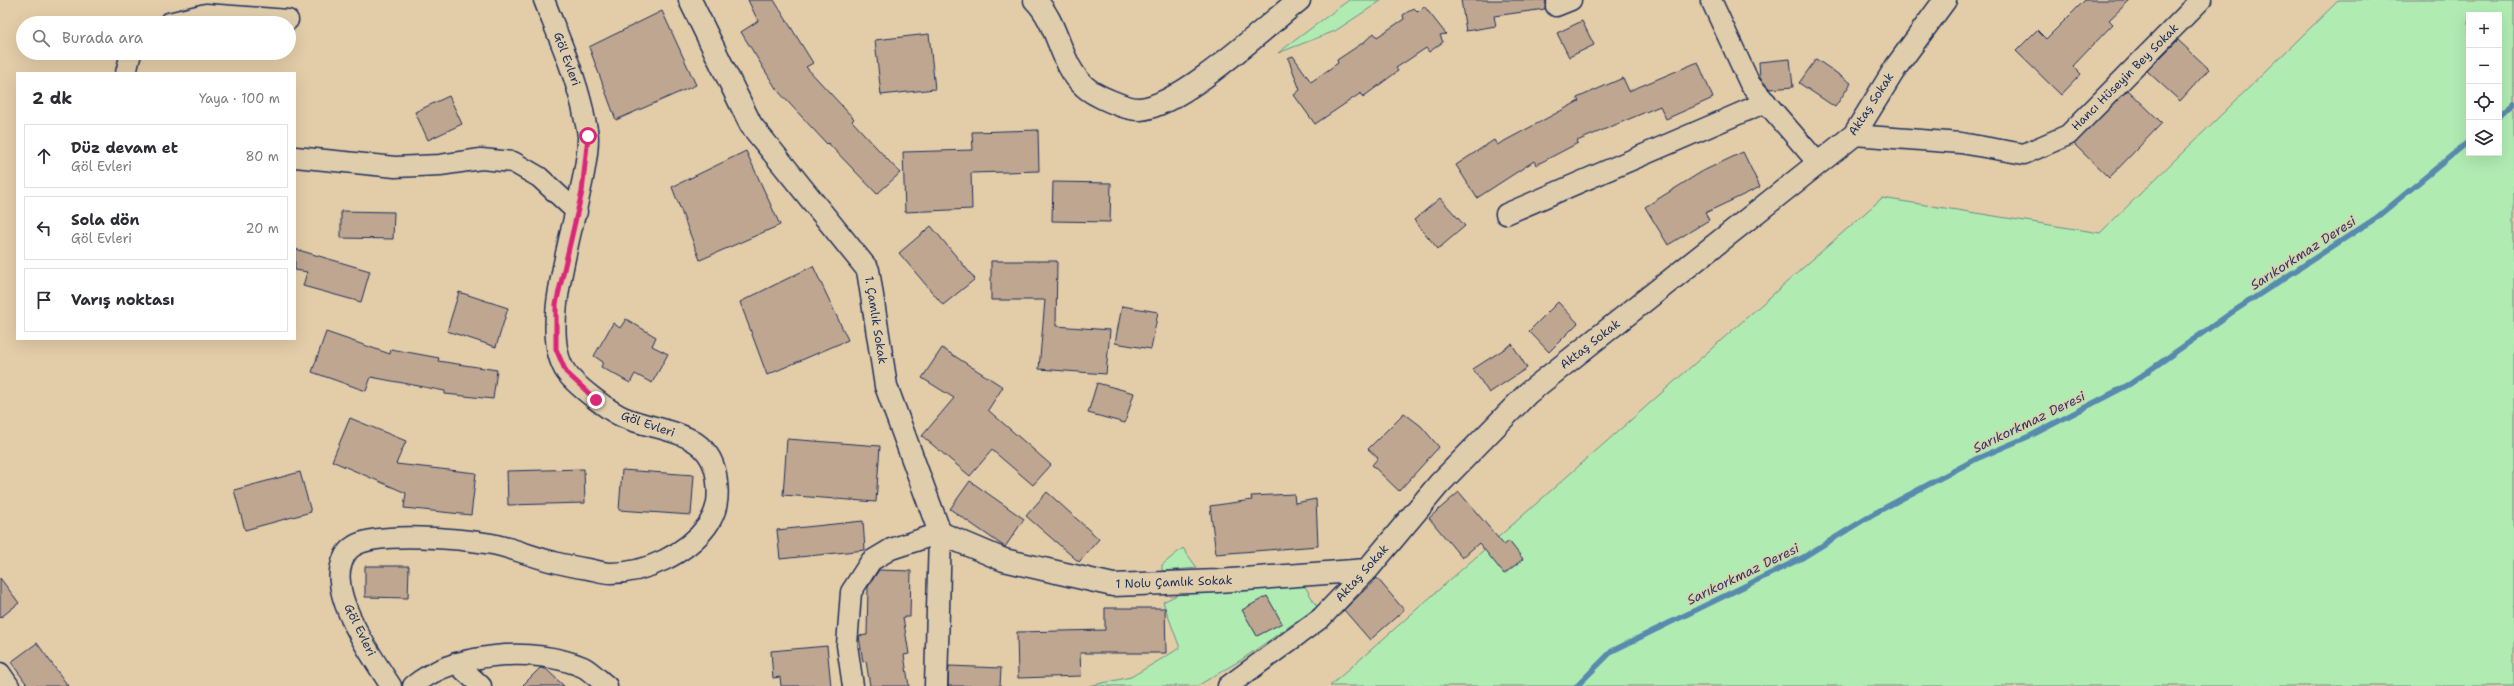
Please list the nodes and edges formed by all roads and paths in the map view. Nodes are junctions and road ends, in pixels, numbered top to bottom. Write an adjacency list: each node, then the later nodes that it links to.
1 (544, 0): 16 (street, Göl Evleri)
2 (690, 0): 18 (street, 1. Çamlık Sokak)
3 (1035, 0): 4 (street)
4 (1299, 0)
5 (1711, 0): 12 (street)
6 (1945, 0): 13 (street, Aktaş Sokak)
7 (2201, 0): 13 (street, Hancı Hüseyin Bey Sokak)
8 (198, 16): 9 (street)
9 (233, 16)
10 (130, 60): 11 (street)
11 (126, 72)
12 (1766, 102): 15 (street); 17 (street)
13 (1854, 135): 15 (street, Aktaş Sokak)
14 (296, 157): 16 (street)
15 (1818, 163): 19 (street, Aktaş Sokak)
16 (577, 212): 23 (street, Göl Evleri)
17 (1506, 214)
18 (940, 533): 19 (street, 1 Nolu Çamlık Sokak); 27 (street); 28 (street, 1. Çamlık Sokak)
19 (1367, 570): 29 (street, Aktaş Sokak)
20 (456, 663): 24 (street); 25 (street); 26 (street)
21 (0, 672): 22 (street)
22 (9, 686)
23 (391, 686)
24 (413, 686)
25 (481, 686)
26 (607, 686)
27 (853, 686)
28 (936, 686)
29 (1228, 686)

